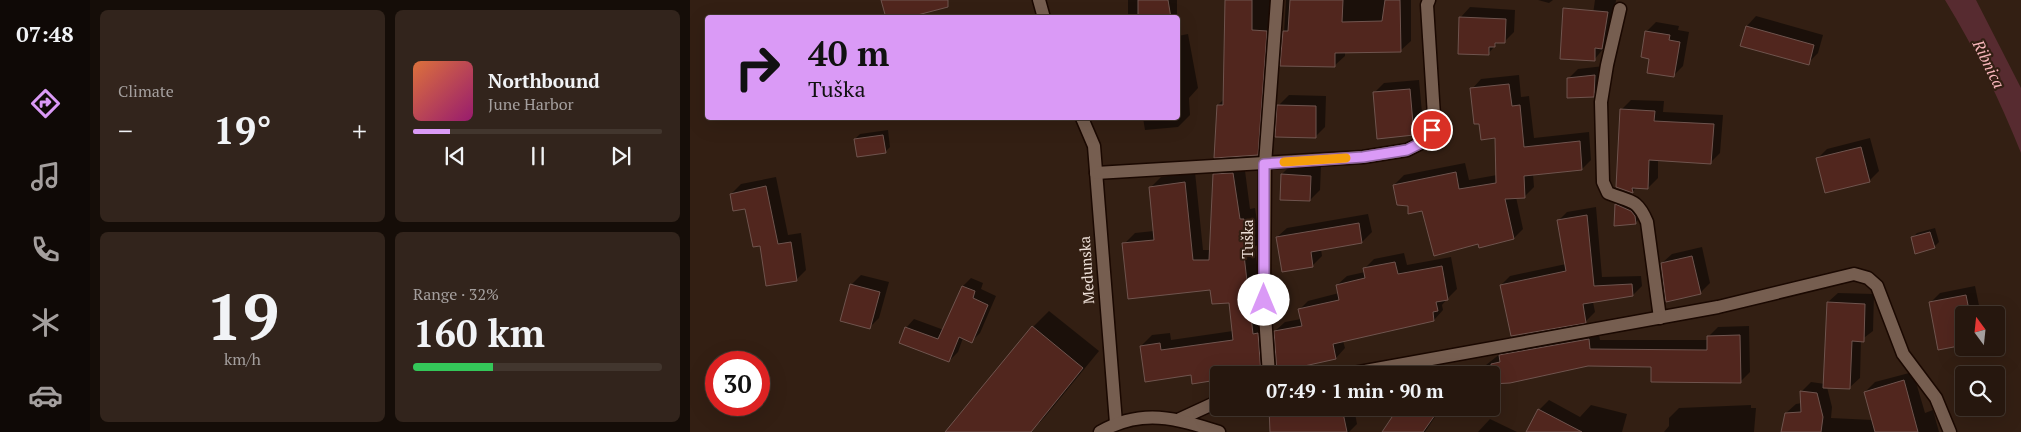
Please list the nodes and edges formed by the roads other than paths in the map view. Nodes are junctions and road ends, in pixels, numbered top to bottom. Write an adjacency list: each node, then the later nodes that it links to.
1 (1039, 0): 5 (street)
2 (1278, 0): 7 (street, Tuška)
3 (1429, 0): 7 (street)
4 (1620, 9): 9 (street)
5 (1043, 15)
6 (1083, 120): 8 (street, Medunska)
7 (1264, 164): 8 (street); 10 (street, Tuška)
8 (1096, 173): 14 (street, Medunska)
9 (1660, 318): 11 (street); 17 (street)
10 (1268, 366)
11 (1392, 366)
12 (1210, 404): 13 (street)
13 (1180, 419): 14 (street); 16 (street)
14 (1116, 423): 15 (street)
15 (1100, 432)
16 (1219, 432)
17 (1950, 432)

